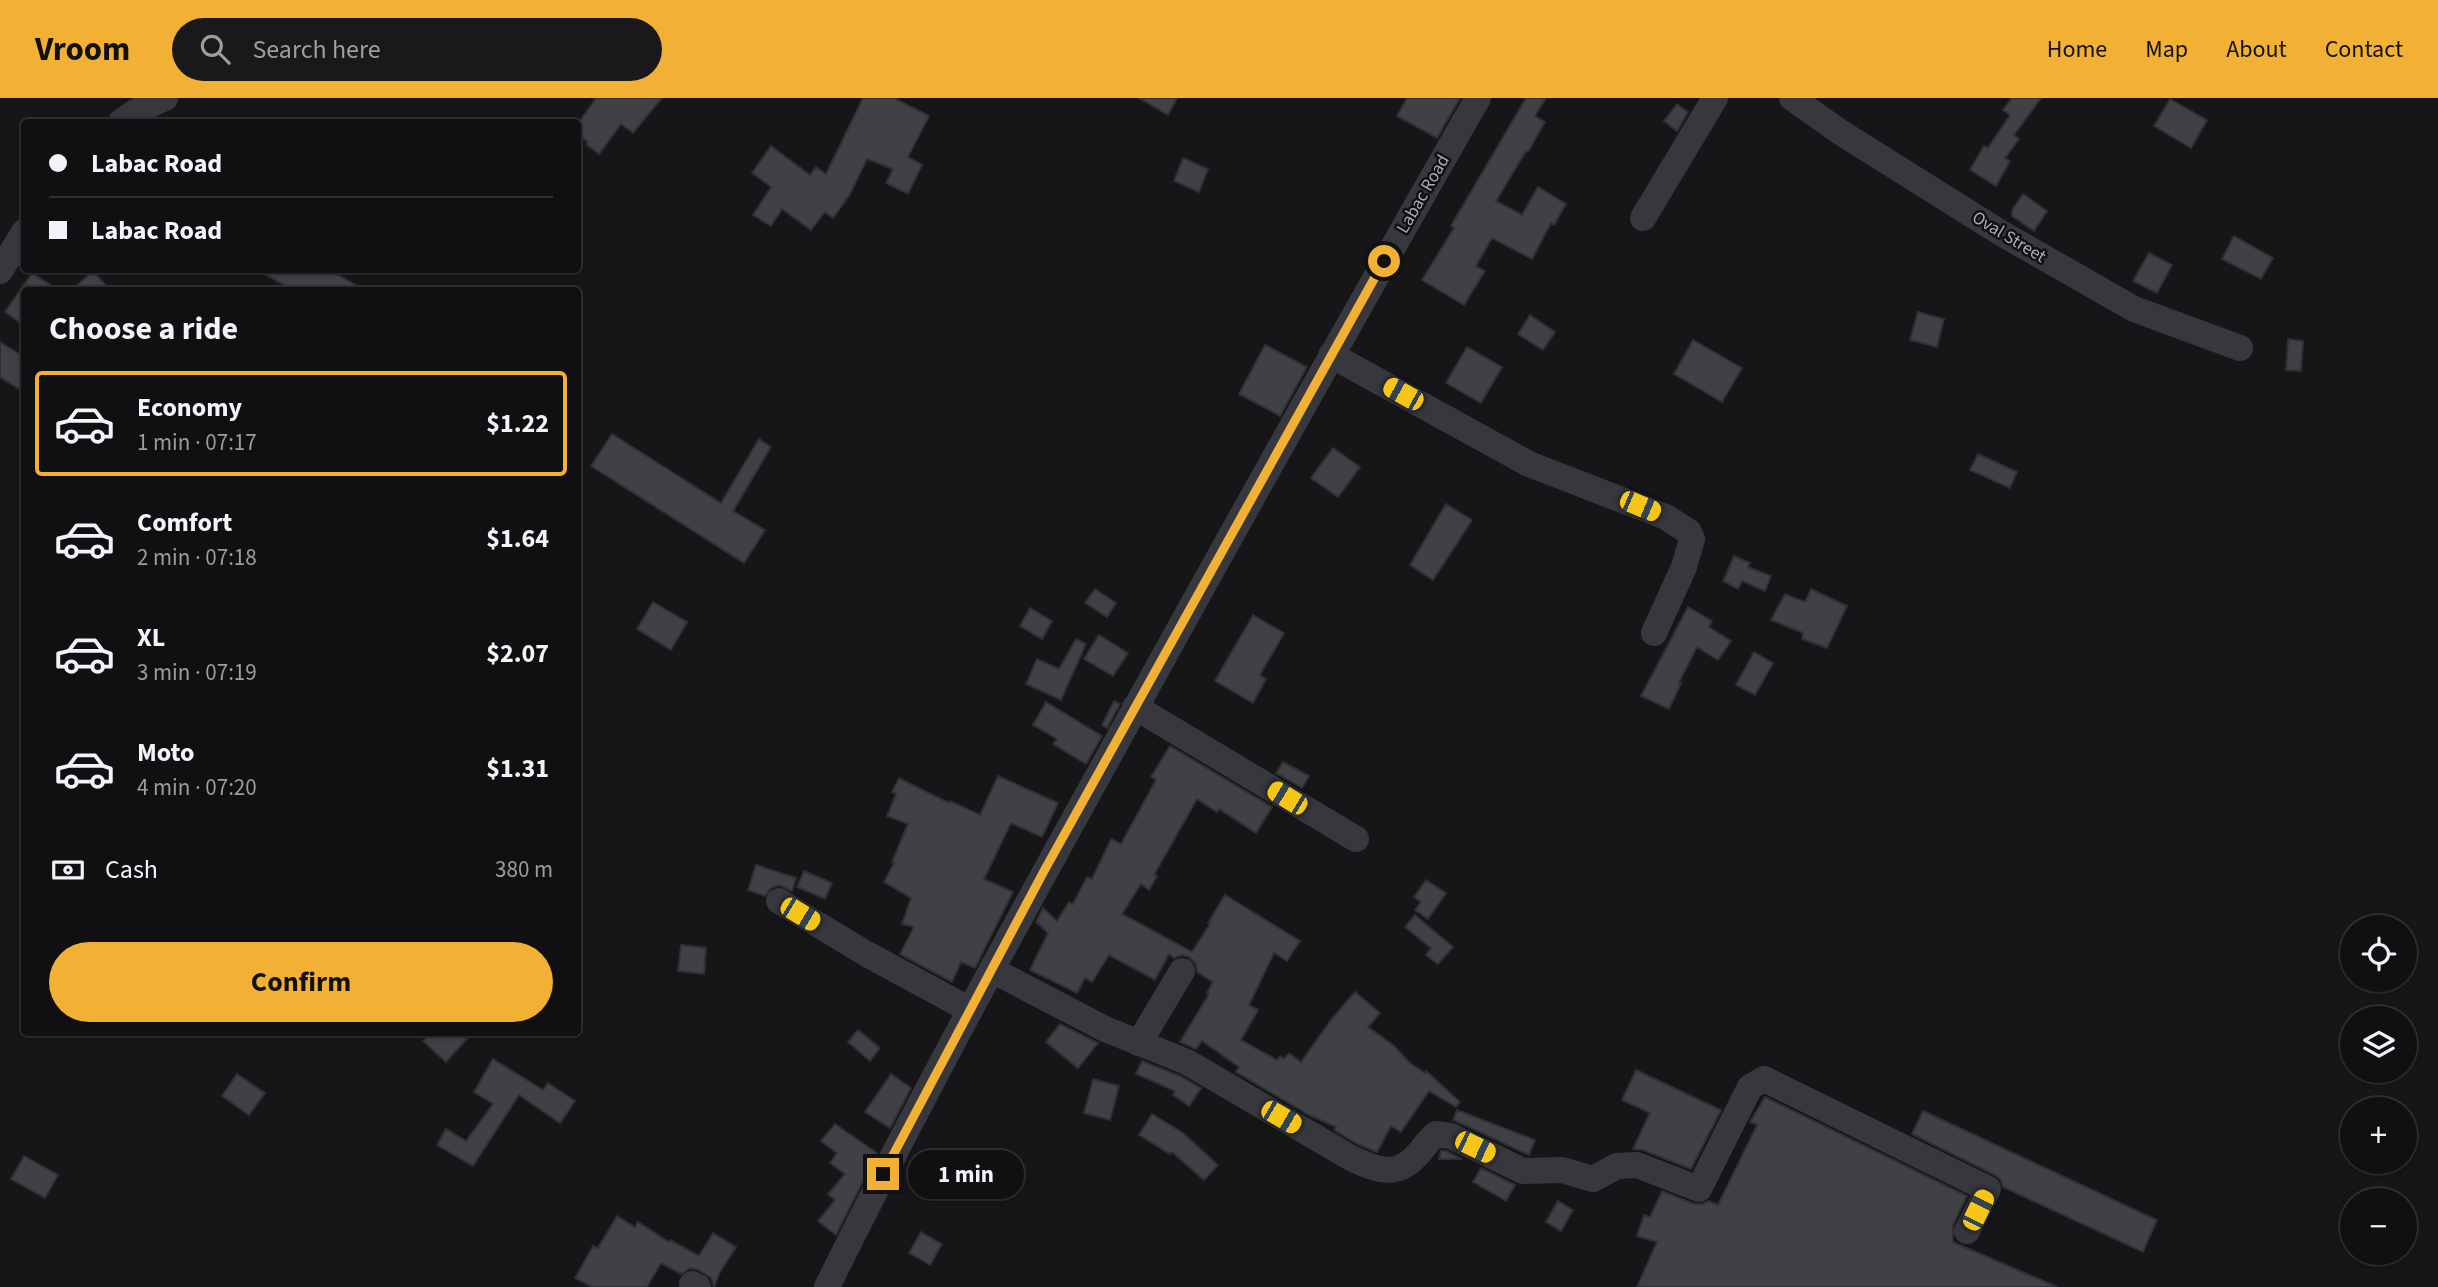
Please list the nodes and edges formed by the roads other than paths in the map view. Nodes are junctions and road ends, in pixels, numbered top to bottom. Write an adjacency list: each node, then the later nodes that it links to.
1 (165, 98): 5 (street)
2 (1478, 98): 10 (street, Labac Road)
3 (1715, 98): 6 (street)
4 (1795, 99): 9 (street, Oval Street)
5 (125, 119)
6 (1643, 218)
7 (21, 237): 8 (street)
8 (0, 271)
9 (2240, 348)
10 (1331, 355): 11 (street); 12 (street, Labac Road)
11 (1654, 634)
12 (1135, 707): 13 (street); 15 (street, Labac Road)
13 (1356, 839)
14 (779, 901): 17 (street)
15 (992, 970): 17 (street, Labac Road); 18 (street)
16 (1182, 971): 18 (street)
17 (970, 1010): 20 (street, Labac Road)
18 (1139, 1043): 19 (street)
19 (1967, 1231)
20 (827, 1287)

